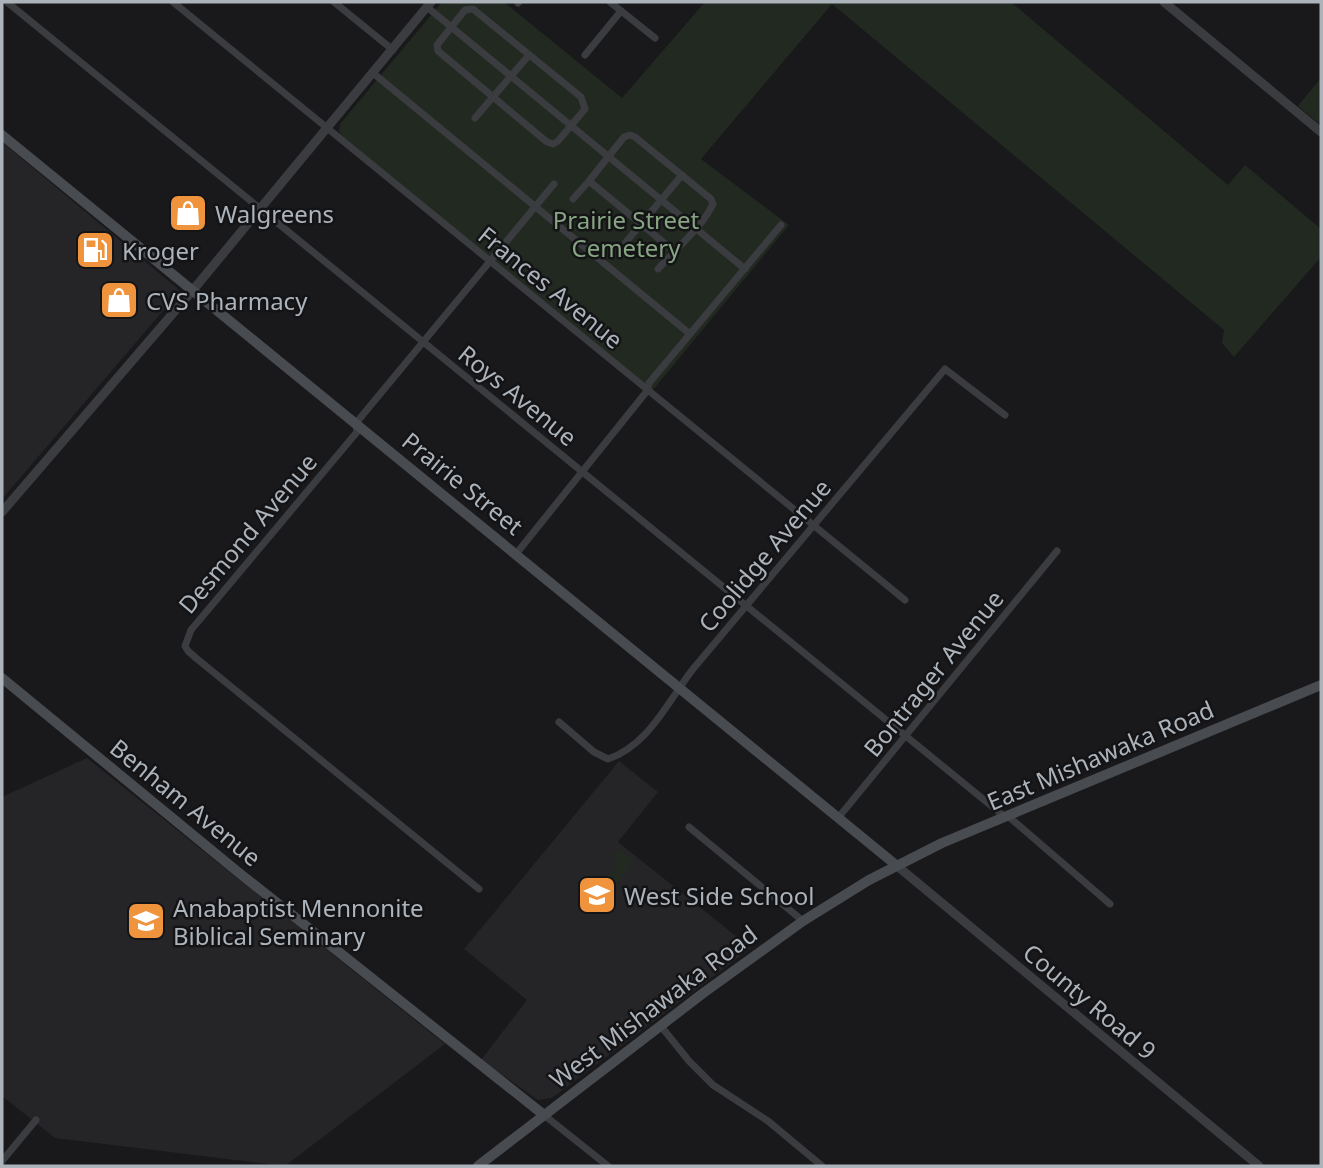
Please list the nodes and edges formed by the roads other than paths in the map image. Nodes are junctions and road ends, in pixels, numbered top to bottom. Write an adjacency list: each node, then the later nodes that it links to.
1 (7, 2): 28 (street, Roys Avenue)
2 (173, 2): 18 (street, Frances Avenue)
3 (334, 2): 10 (street)
4 (610, 2): 7 (street)
5 (1164, 2): 19 (street)
6 (429, 4): 8 (street); 10 (street)
7 (621, 11): 9 (street); 12 (street)
8 (452, 28): 11 (street); 14 (street); 15 (street)
9 (654, 38)
10 (393, 50): 13 (street)
11 (529, 55): 14 (street); 17 (street)
12 (585, 55)
13 (373, 73): 18 (street); 27 (street)
14 (511, 77): 15 (street); 17 (street)
15 (494, 96): 16 (street); 17 (street)
16 (475, 118)
17 (571, 125): 21 (street)
18 (327, 128): 28 (street); 34 (street, Frances Avenue)
19 (1321, 132)
20 (2, 135): 37 (main road, Prairie Street)
21 (609, 157): 22 (street); 23 (street); 26 (street)
22 (682, 176): 26 (street); 31 (street)
23 (589, 181): 25 (street); 29 (street)
24 (554, 184): 27 (street, Desmond Avenue)
25 (572, 199)
26 (662, 201): 29 (street); 31 (street)
27 (534, 206): 34 (street, Desmond Avenue); 38 (street)
28 (261, 209): 37 (street); 39 (street, Roys Avenue)
29 (642, 224): 32 (street); 33 (street)
30 (780, 225): 36 (street)
31 (695, 228): 33 (street); 36 (street)
32 (626, 242)
33 (674, 251): 35 (street)
34 (489, 261): 39 (street, Desmond Avenue); 40 (street, Frances Avenue)
35 (658, 269)
36 (744, 269): 38 (street)
37 (193, 290): 42 (main road, Prairie Street); 44 (street)
38 (690, 334): 40 (street)
39 (423, 341): 42 (street, Desmond Avenue); 43 (street, Roys Avenue)
40 (647, 391): 43 (street); 45 (street, Frances Avenue)
41 (1005, 415): 45 (street, Coolidge Avenue)
42 (356, 423): 47 (main road, Prairie Street); 59 (street, Desmond Avenue)
43 (583, 472): 47 (street); 49 (street, Roys Avenue)
44 (2, 512)
45 (814, 524): 48 (street, Frances Avenue); 49 (street, Coolidge Avenue)
46 (1057, 551): 54 (street, Bontrager Avenue)
47 (516, 554): 52 (main road, Prairie Street)
48 (905, 600)
49 (746, 606): 52 (street, Coolidge Avenue); 54 (street, Roys Avenue)
50 (2, 678): 63 (main road, Benham Avenue)
51 (1321, 685): 55 (main road, East Mishawaka Road)
52 (680, 687): 53 (street, Coolidge Avenue); 56 (main road, Prairie Street)
53 (559, 722)
54 (906, 737): 55 (street, Roys Avenue); 56 (street, Bontrager Avenue)
55 (1007, 817): 58 (main road, East Mishawaka Road); 60 (street, Roys Avenue)
56 (838, 818): 58 (main road, Prairie Street)
57 (689, 828): 61 (street)
58 (896, 865): 61 (main road, West Mishawaka Road); 69 (street, County Road 9)
59 (480, 889)
60 (1110, 904)
61 (803, 921): 62 (main road, West Mishawaka Road)
62 (660, 1025): 63 (main road, West Mishawaka Road); 68 (street)
63 (544, 1115): 66 (main road, West Mishawaka Road); 67 (street, Benham Avenue)
64 (36, 1120): 65 (street)
65 (2, 1161)
66 (478, 1166)
67 (608, 1166)
68 (822, 1166)
69 (1259, 1166)

